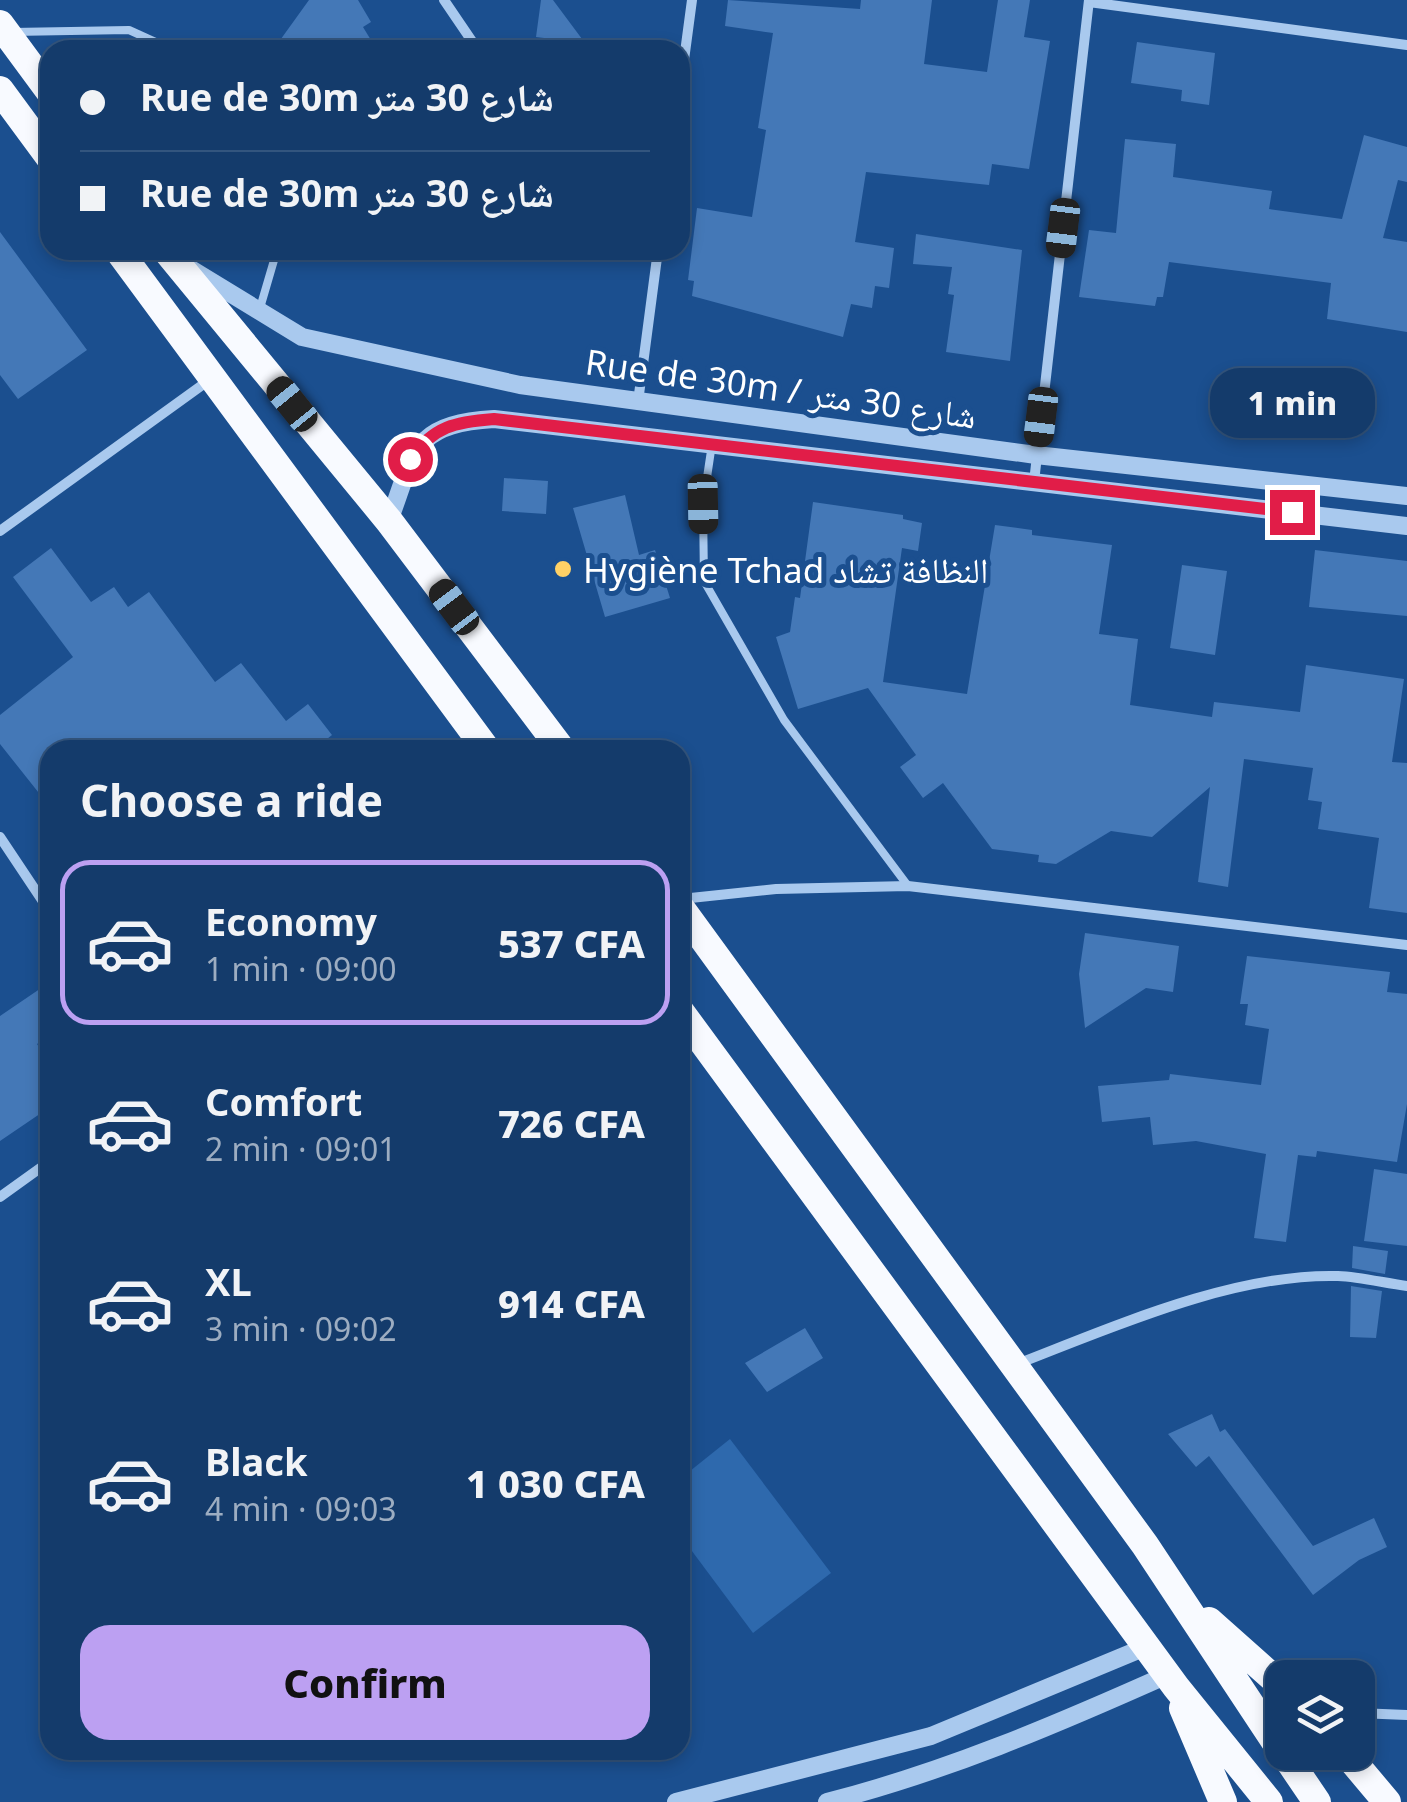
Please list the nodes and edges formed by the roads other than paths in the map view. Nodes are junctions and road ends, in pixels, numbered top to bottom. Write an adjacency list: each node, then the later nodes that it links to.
1 (444, 0): 6 (street)
2 (692, 0): 7 (street)
3 (1089, 1): 8 (street); 21 (street)
4 (3, 28): 5 (lane); 9 (highway)
5 (152, 40)
6 (471, 40)
7 (687, 40)
8 (1407, 45)
9 (40, 78)
10 (0, 90): 11 (highway)
11 (40, 144)
12 (125, 260): 18 (highway)
13 (174, 260): 24 (highway)
14 (178, 260): 17 (street, Rue de 30m / شارع 30 متر)
15 (275, 260): 17 (lane)
16 (657, 260): 19 (street)
17 (258, 312): 19 (street, Rue de 30m / شارع 30 متر)
18 (213, 378): 26 (street); 27 (highway)
19 (638, 402): 21 (street, Rue de 30m / شارع 30 متر)
20 (712, 442): 22 (street); 24 (street); 30 (lane)
21 (1036, 454): 22 (street); 23 (street, Rue de 30m / شارع 30 متر)
22 (1034, 482): 25 (street)
23 (1407, 496)
24 (389, 521): 28 (highway)
25 (1407, 526)
26 (0, 531)
27 (481, 740)
28 (554, 740)
29 (0, 837): 31 (street)
30 (908, 886): 32 (street); 34 (street)
31 (40, 897)
32 (690, 901)
33 (690, 917): 39 (highway)
34 (1407, 945)
35 (690, 1025): 41 (highway)
36 (40, 1168): 37 (street)
37 (0, 1197)
38 (1407, 1286): 39 (street)
39 (1015, 1365): 40 (highway)
40 (1184, 1599): 42 (highway); 46 (highway)
41 (1148, 1646): 43 (highway); 50 (street)
42 (1265, 1671)
43 (1171, 1681): 49 (highway); 51 (street); 52 (highway)
44 (1375, 1714): 45 (street)
45 (1407, 1715)
46 (1265, 1725)
47 (1294, 1770): 53 (highway)
48 (1361, 1770): 54 (highway)
49 (1266, 1798)
50 (676, 1802)
51 (827, 1802)
52 (1223, 1802)
53 (1317, 1802)
54 (1387, 1802)

